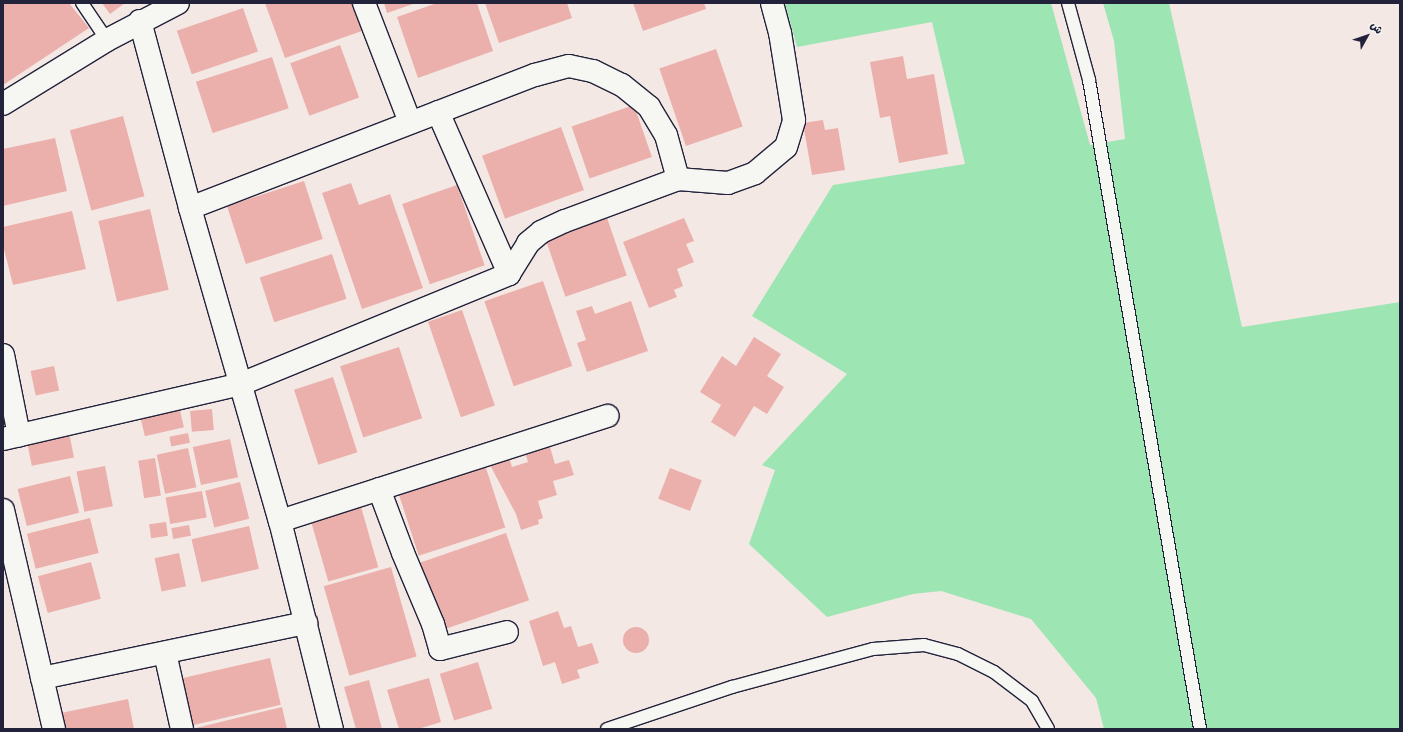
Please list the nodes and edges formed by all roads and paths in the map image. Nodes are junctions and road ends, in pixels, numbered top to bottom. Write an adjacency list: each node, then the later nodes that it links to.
1 (82, 3): 7 (lane)
2 (178, 3): 6 (street)
3 (364, 3): 10 (street)
4 (772, 3): 11 (street)
5 (1068, 3): 30 (lane)
6 (140, 21): 7 (street); 12 (street)
7 (107, 40): 8 (street)
8 (3, 104)
9 (438, 112): 10 (street); 11 (street); 13 (street)
10 (410, 122): 12 (street)
11 (678, 179): 13 (street)
12 (190, 208): 15 (street)
13 (509, 274): 15 (street)
14 (3, 355): 17 (street)
15 (241, 384): 17 (street); 20 (street)
16 (608, 416): 18 (street)
17 (11, 437)
18 (379, 489): 20 (street); 22 (street)
19 (3, 510): 24 (street)
20 (280, 521): 21 (street)
21 (306, 623): 23 (street); 27 (street)
22 (507, 632)
23 (165, 653): 24 (street); 26 (street)
24 (42, 678): 25 (street)
25 (54, 729)
26 (182, 729)
27 (332, 729)
28 (607, 729): 29 (lane)
29 (1048, 729)
30 (1200, 729)

